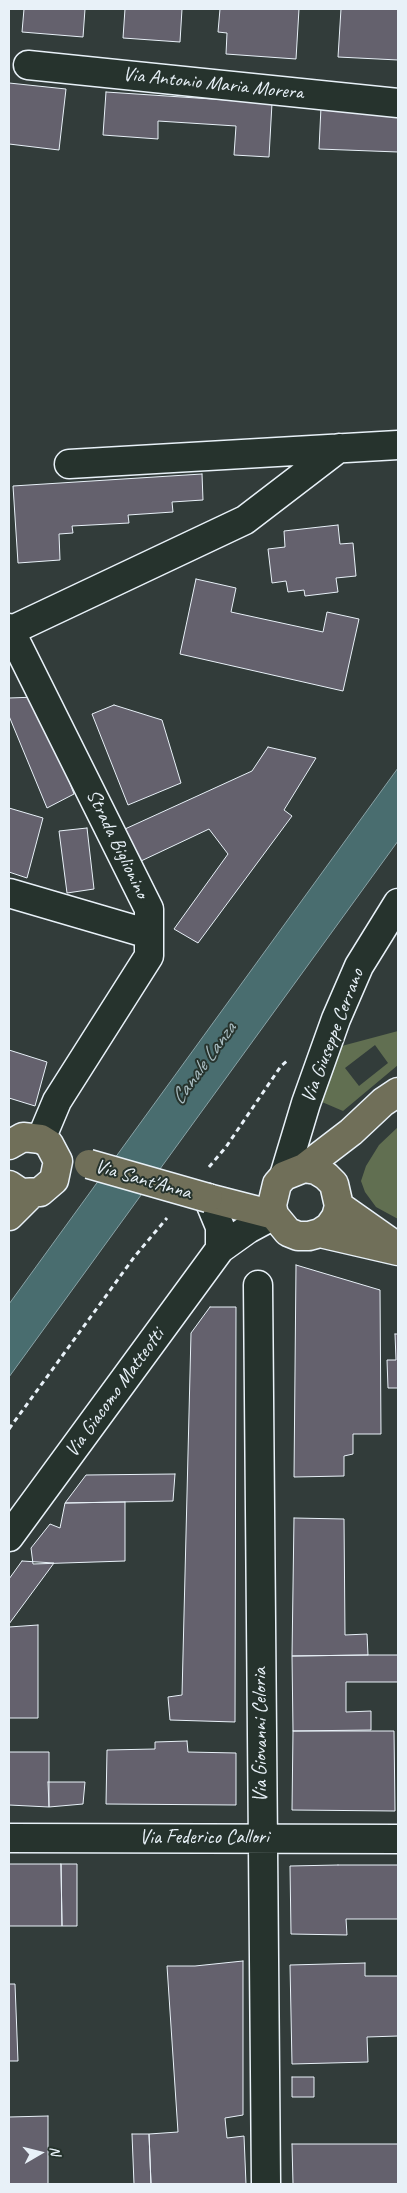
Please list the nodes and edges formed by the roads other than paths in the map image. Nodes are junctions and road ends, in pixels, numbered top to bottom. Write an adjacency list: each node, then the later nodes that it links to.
1 (28, 65): 2 (street, Via Antonio Maria Morera)
2 (398, 102)
3 (398, 445): 4 (street)
4 (339, 448): 5 (street); 6 (street)
5 (69, 464)
6 (10, 630): 9 (street, Strada Biglionino)
7 (9, 893): 9 (street)
8 (398, 904): 15 (street, Via Giuseppe Cerrano)
9 (149, 934): 12 (street, Strada Biglionino)
10 (398, 1092): 11 (main road)
11 (351, 1132): 15 (main road); 17 (main road)
12 (41, 1139): 13 (main road); 14 (main road)
13 (9, 1145)
14 (58, 1161): 16 (main road); 18 (main road, Via Sant'Anna, bridge)
15 (289, 1176): 17 (main road); 18 (main road); 19 (main road)
16 (20, 1190): 20 (main road)
17 (337, 1195): 21 (main road); 23 (main road)
18 (218, 1201): 19 (main road, Via Sant'Anna); 22 (street)
19 (274, 1215): 21 (main road); 22 (street, Via Giacomo Matteotti)
20 (9, 1216)
21 (320, 1234): 23 (main road)
22 (220, 1249): 25 (street, Via Giacomo Matteotti)
23 (398, 1250)
24 (258, 1285): 27 (street, Via Giovanni Celoria)
25 (9, 1537)
26 (9, 1838): 27 (street, Via Federico Callori)
27 (262, 1838): 28 (street, Via Federico Callori); 29 (street, Via Giovanni Celoria)
28 (398, 1839)
29 (266, 2184)

